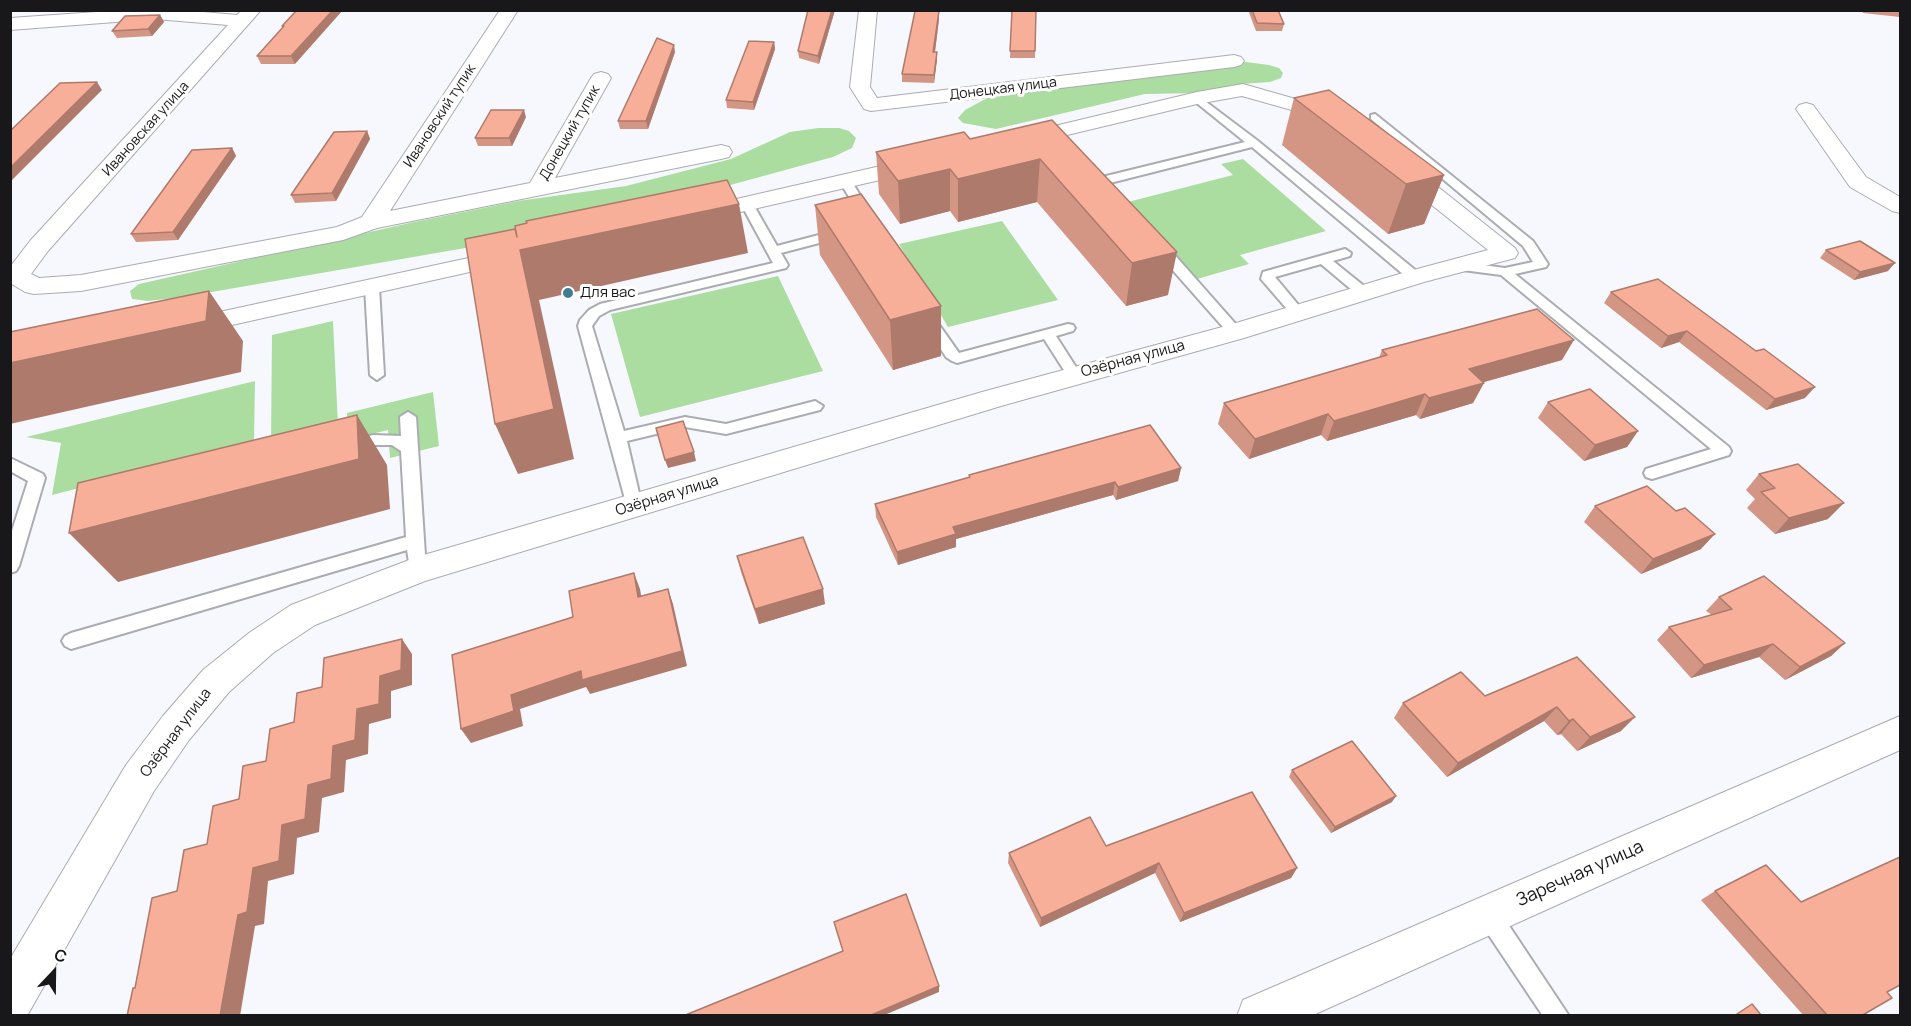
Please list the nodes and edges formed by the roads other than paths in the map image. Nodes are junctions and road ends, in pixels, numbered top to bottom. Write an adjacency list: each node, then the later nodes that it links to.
1 (509, 10): 22 (street, Ивановский тупик)
2 (868, 10): 5 (street, Донецкая улица)
3 (248, 16): 4 (street); 22 (street, Ивановская улица)
4 (10, 24)
5 (1234, 61)
6 (601, 78): 17 (street, Донецкий тупик)
7 (1197, 98): 10 (street); 11 (lane); 12 (street)
8 (1806, 109): 20 (street)
9 (1375, 117): 28 (lane)
10 (1353, 130)
11 (1254, 143): 18 (lane); 29 (lane)
12 (999, 146)
13 (721, 152): 17 (street)
14 (1380, 152): 28 (street)
15 (941, 159): 16 (street)
16 (846, 182): 19 (street); 24 (lane)
17 (539, 187): 22 (street)
18 (1118, 199)
19 (747, 204): 21 (street); 24 (lane)
20 (1900, 206)
21 (677, 219)
22 (371, 222)
23 (1149, 234): 36 (lane)
24 (772, 250): 42 (lane)
25 (527, 252): 30 (street)
26 (1345, 253): 27 (lane)
27 (1323, 259): 31 (lane); 33 (lane)
28 (1505, 262): 29 (street, Озёрная улица); 46 (lane)
29 (1415, 277): 31 (street, Озёрная улица)
30 (372, 287): 35 (street); 38 (lane)
31 (1364, 293): 33 (street, Озёрная улица)
32 (920, 308): 37 (lane)
33 (1298, 313): 36 (street, Озёрная улица)
34 (1068, 328): 37 (lane)
35 (168, 332)
36 (1235, 332): 39 (street, Озёрная улица)
37 (1048, 334): 39 (lane)
38 (377, 375)
39 (1074, 375): 47 (street, Озёрная улица)
40 (815, 406): 42 (lane)
41 (408, 417): 43 (lane)
42 (618, 438): 47 (lane)
43 (409, 448): 44 (lane); 48 (lane)
44 (340, 449)
45 (10, 464): 49 (lane)
46 (1652, 473)
47 (634, 506): 48 (street, Озёрная улица)
48 (416, 556): 50 (lane); 53 (street, Озёрная улица)
49 (10, 566)
50 (72, 641)
51 (1900, 733): 52 (street, Заречная улица)
52 (1488, 914): 54 (street, Заречная улица); 55 (lane)
53 (10, 1002)
54 (1259, 1016)
55 (1557, 1016)

